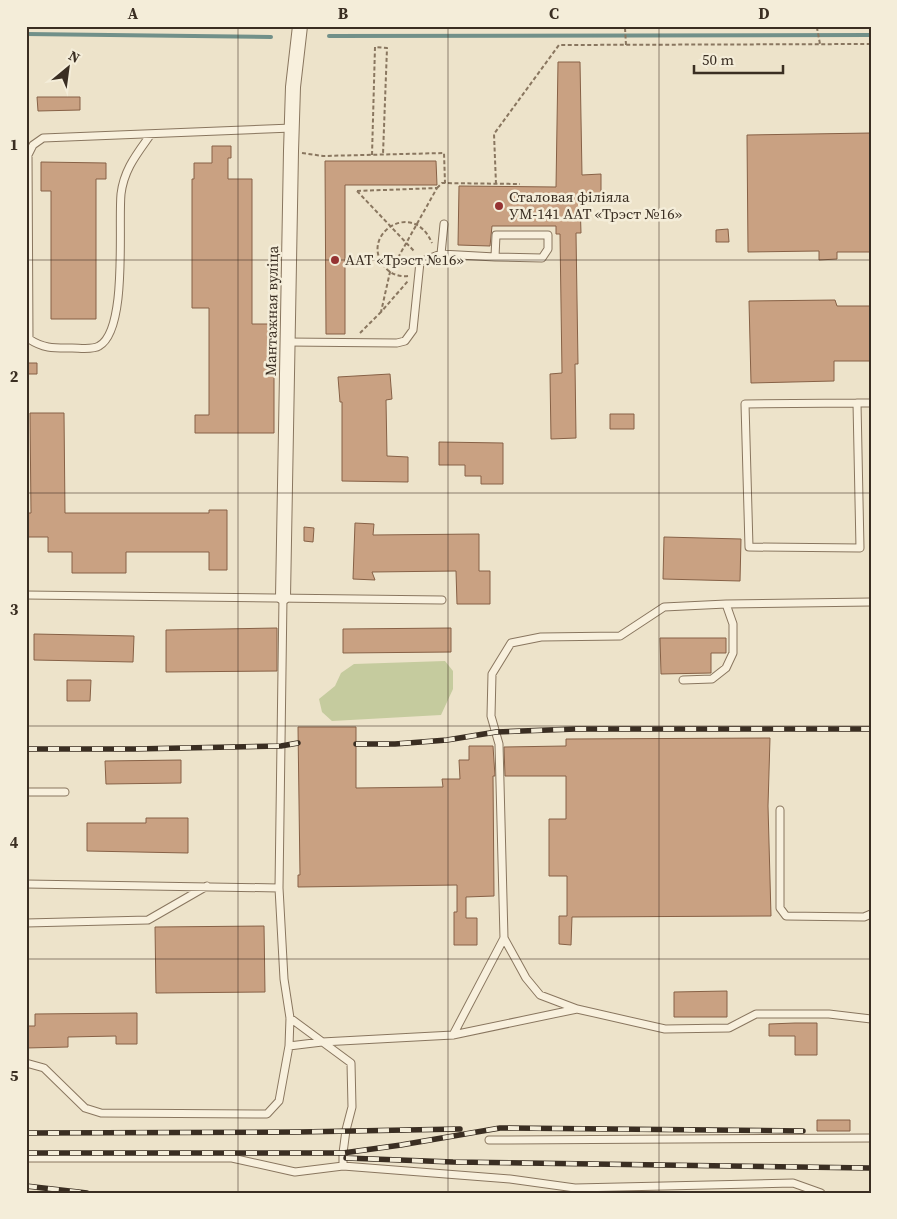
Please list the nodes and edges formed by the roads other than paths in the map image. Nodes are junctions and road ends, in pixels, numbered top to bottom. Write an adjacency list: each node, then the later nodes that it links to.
1 (300, 26): 2 (street, Мантажная вуліца)
2 (292, 128): 3 (lane); 7 (street, Мантажная вуліца)
3 (151, 134): 3 (lane)
4 (444, 224): 5 (lane)
5 (441, 254): 6 (lane); 7 (lane)
6 (495, 257): 6 (lane)
7 (288, 342): 11 (street, Мантажная вуліца)
8 (857, 403): 8 (lane); 9 (lane)
9 (871, 403)
10 (26, 594): 11 (lane)
11 (282, 597): 12 (lane); 21 (lane)
12 (442, 600)
13 (871, 602): 14 (lane)
14 (726, 604): 15 (lane); 24 (lane)
15 (683, 680)
16 (26, 792): 17 (lane)
17 (65, 792)
18 (780, 810): 22 (lane)
19 (26, 884): 20 (lane)
20 (207, 886): 21 (lane); 23 (lane)
21 (279, 888): 26 (lane)
22 (871, 914)
23 (26, 923)
24 (504, 938): 25 (lane); 28 (lane)
25 (577, 1009): 27 (lane); 28 (lane)
26 (290, 1018): 29 (lane); 30 (lane)
27 (871, 1019)
28 (453, 1035): 29 (lane)
29 (322, 1042): 30 (lane); 35 (lane)
30 (290, 1046): 31 (lane)
31 (26, 1063)
32 (871, 1138): 33 (lane)
33 (490, 1140)
34 (26, 1158): 35 (lane)
35 (344, 1166): 36 (lane)
36 (821, 1193)

